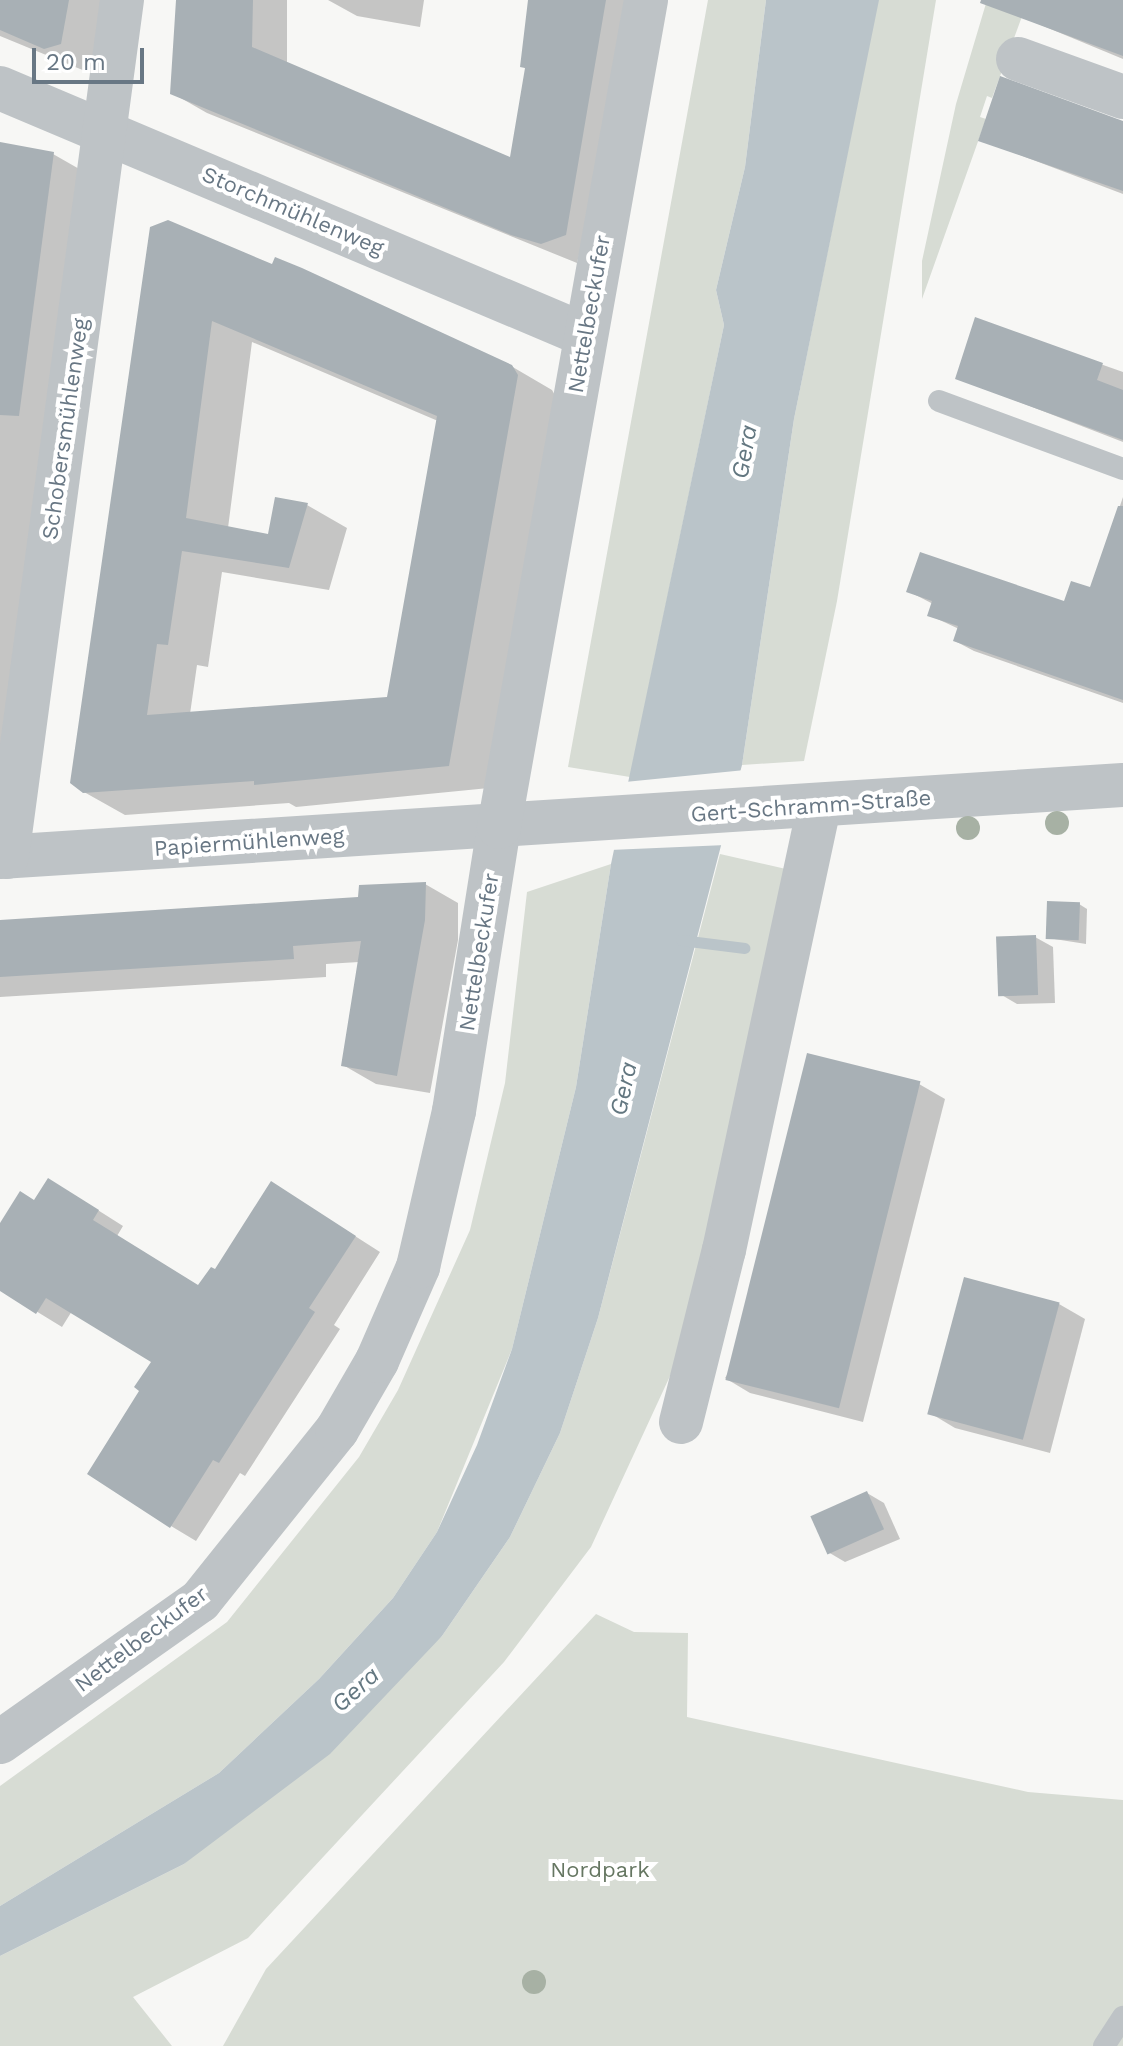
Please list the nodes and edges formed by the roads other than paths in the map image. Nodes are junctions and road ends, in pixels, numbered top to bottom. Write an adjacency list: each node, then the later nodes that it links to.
1 (122, 0): 6 (street, Schobersmühlenweg)
2 (646, 0): 7 (street, Nettelbeckufer)
3 (1018, 59): 5 (street)
4 (0, 88): 6 (street, Storchmühlenweg)
5 (1123, 97)
6 (105, 132): 7 (street, Storchmühlenweg); 13 (street, Schobersmühlenweg)
7 (585, 335): 12 (street, Nettelbeckufer)
8 (939, 401): 9 (lane)
9 (1123, 469)
10 (1123, 785): 11 (street, Gert-Schramm-Straße)
11 (806, 806): 12 (street, Gert-Schramm-Straße); 14 (street)
12 (499, 827): 13 (street, Papiermühlenweg); 15 (street, Nettelbeckufer)
13 (3, 857)
14 (681, 1422)
15 (0, 1742)
16 (1123, 2017): 17 (lane)
17 (1104, 2046)

